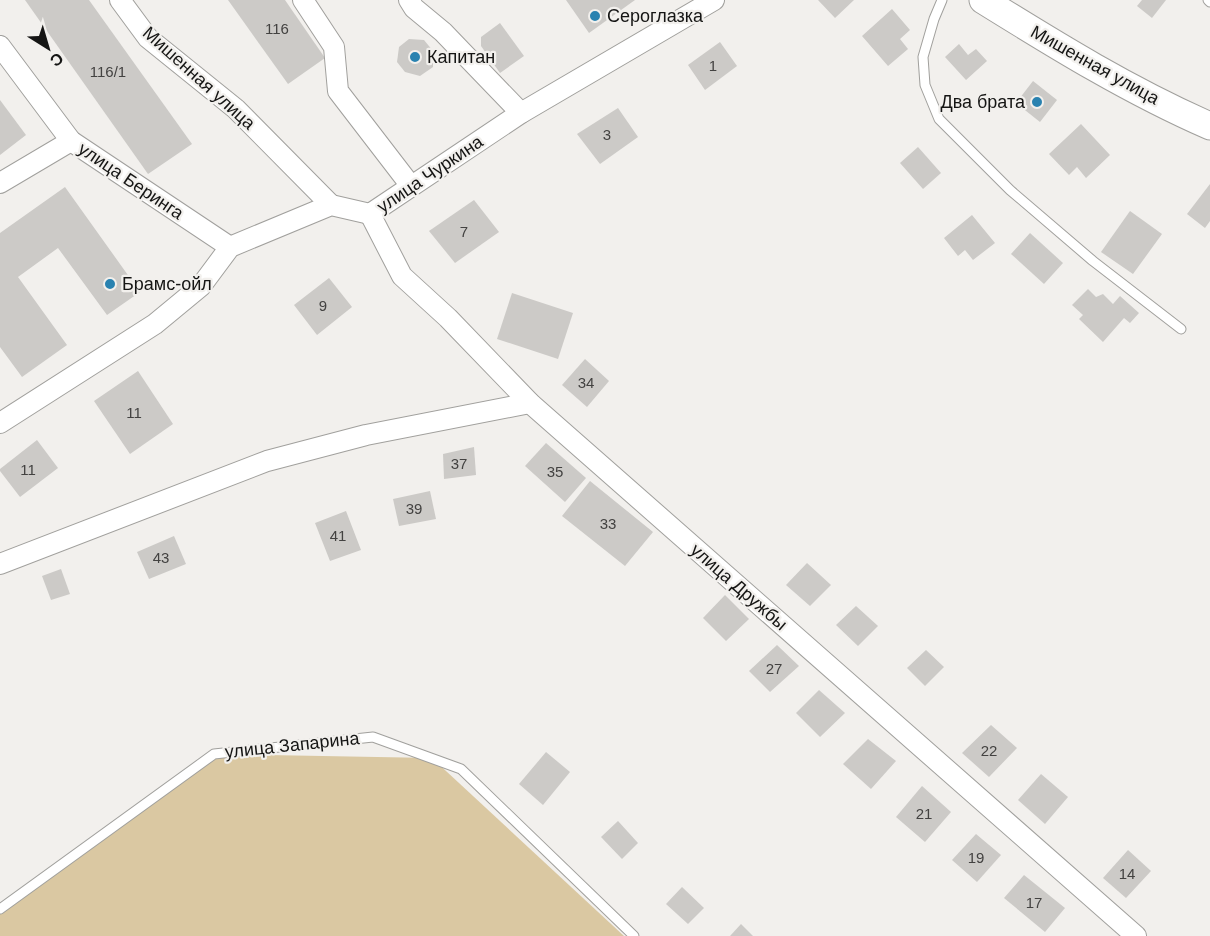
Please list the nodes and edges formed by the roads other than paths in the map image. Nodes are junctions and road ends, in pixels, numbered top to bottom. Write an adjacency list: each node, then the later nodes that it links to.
1 (120, 0): 13 (street, Мишенная улица)
2 (303, 0): 12 (street)
3 (409, 0): 8 (street)
4 (714, 0): 8 (street, улица Чуркина)
5 (942, 0): 16 (lane)
6 (983, 0): 9 (main road, Мишенная улица)
7 (0, 46): 10 (street, улица Беринга)
8 (521, 113): 12 (street, улица Чуркина)
9 (1210, 126)
10 (71, 141): 11 (street); 15 (street, улица Беринга)
11 (0, 183)
12 (411, 186): 14 (street, улица Чуркина)
13 (331, 205): 14 (street, улица Чуркина); 15 (street)
14 (370, 214): 17 (street, улица Дружбы)
15 (230, 247): 18 (street)
16 (1181, 329)
17 (530, 403): 19 (street); 22 (street, улица Дружбы)
18 (0, 423)
19 (0, 564)
20 (0, 909): 21 (lane, улица Запарина)
21 (634, 936)
22 (1136, 936)

